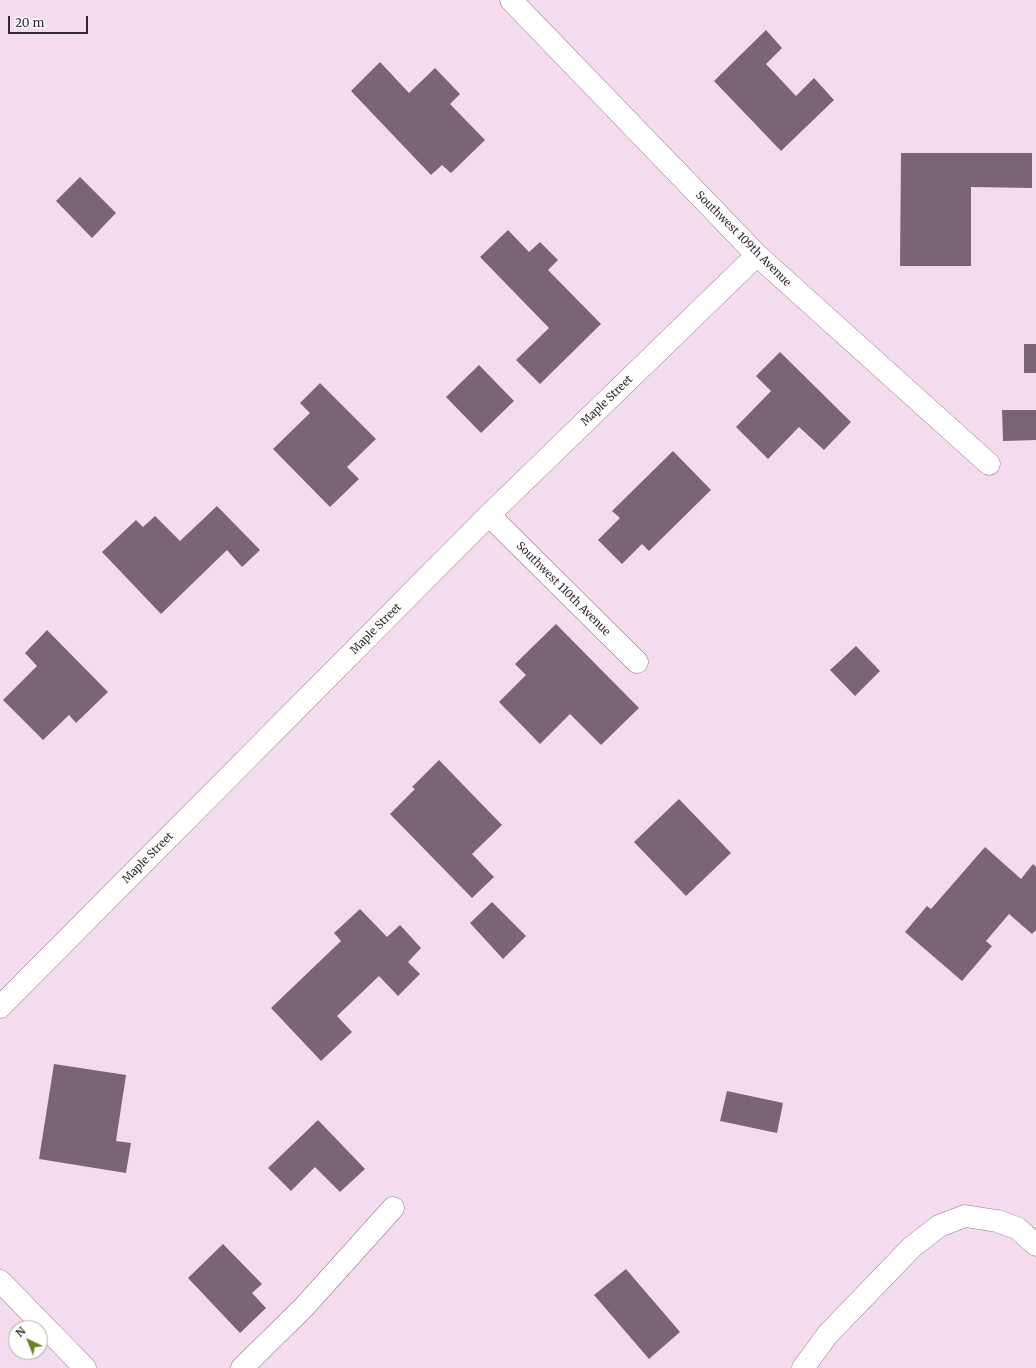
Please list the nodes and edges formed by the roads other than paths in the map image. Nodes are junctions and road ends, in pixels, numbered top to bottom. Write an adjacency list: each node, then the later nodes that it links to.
1 (511, 0): 2 (street, Southwest 109th Avenue)
2 (757, 255): 3 (street, Southwest 109th Avenue); 4 (street, Maple Street)
3 (989, 464)
4 (489, 515): 5 (street, Southwest 110th Avenue); 6 (street, Maple Street)
5 (637, 662)
6 (0, 1006)
7 (392, 1208): 11 (street)
8 (1036, 1245): 12 (street)
9 (0, 1281): 10 (street)
10 (86, 1368)
11 (242, 1368)
12 (803, 1368)

